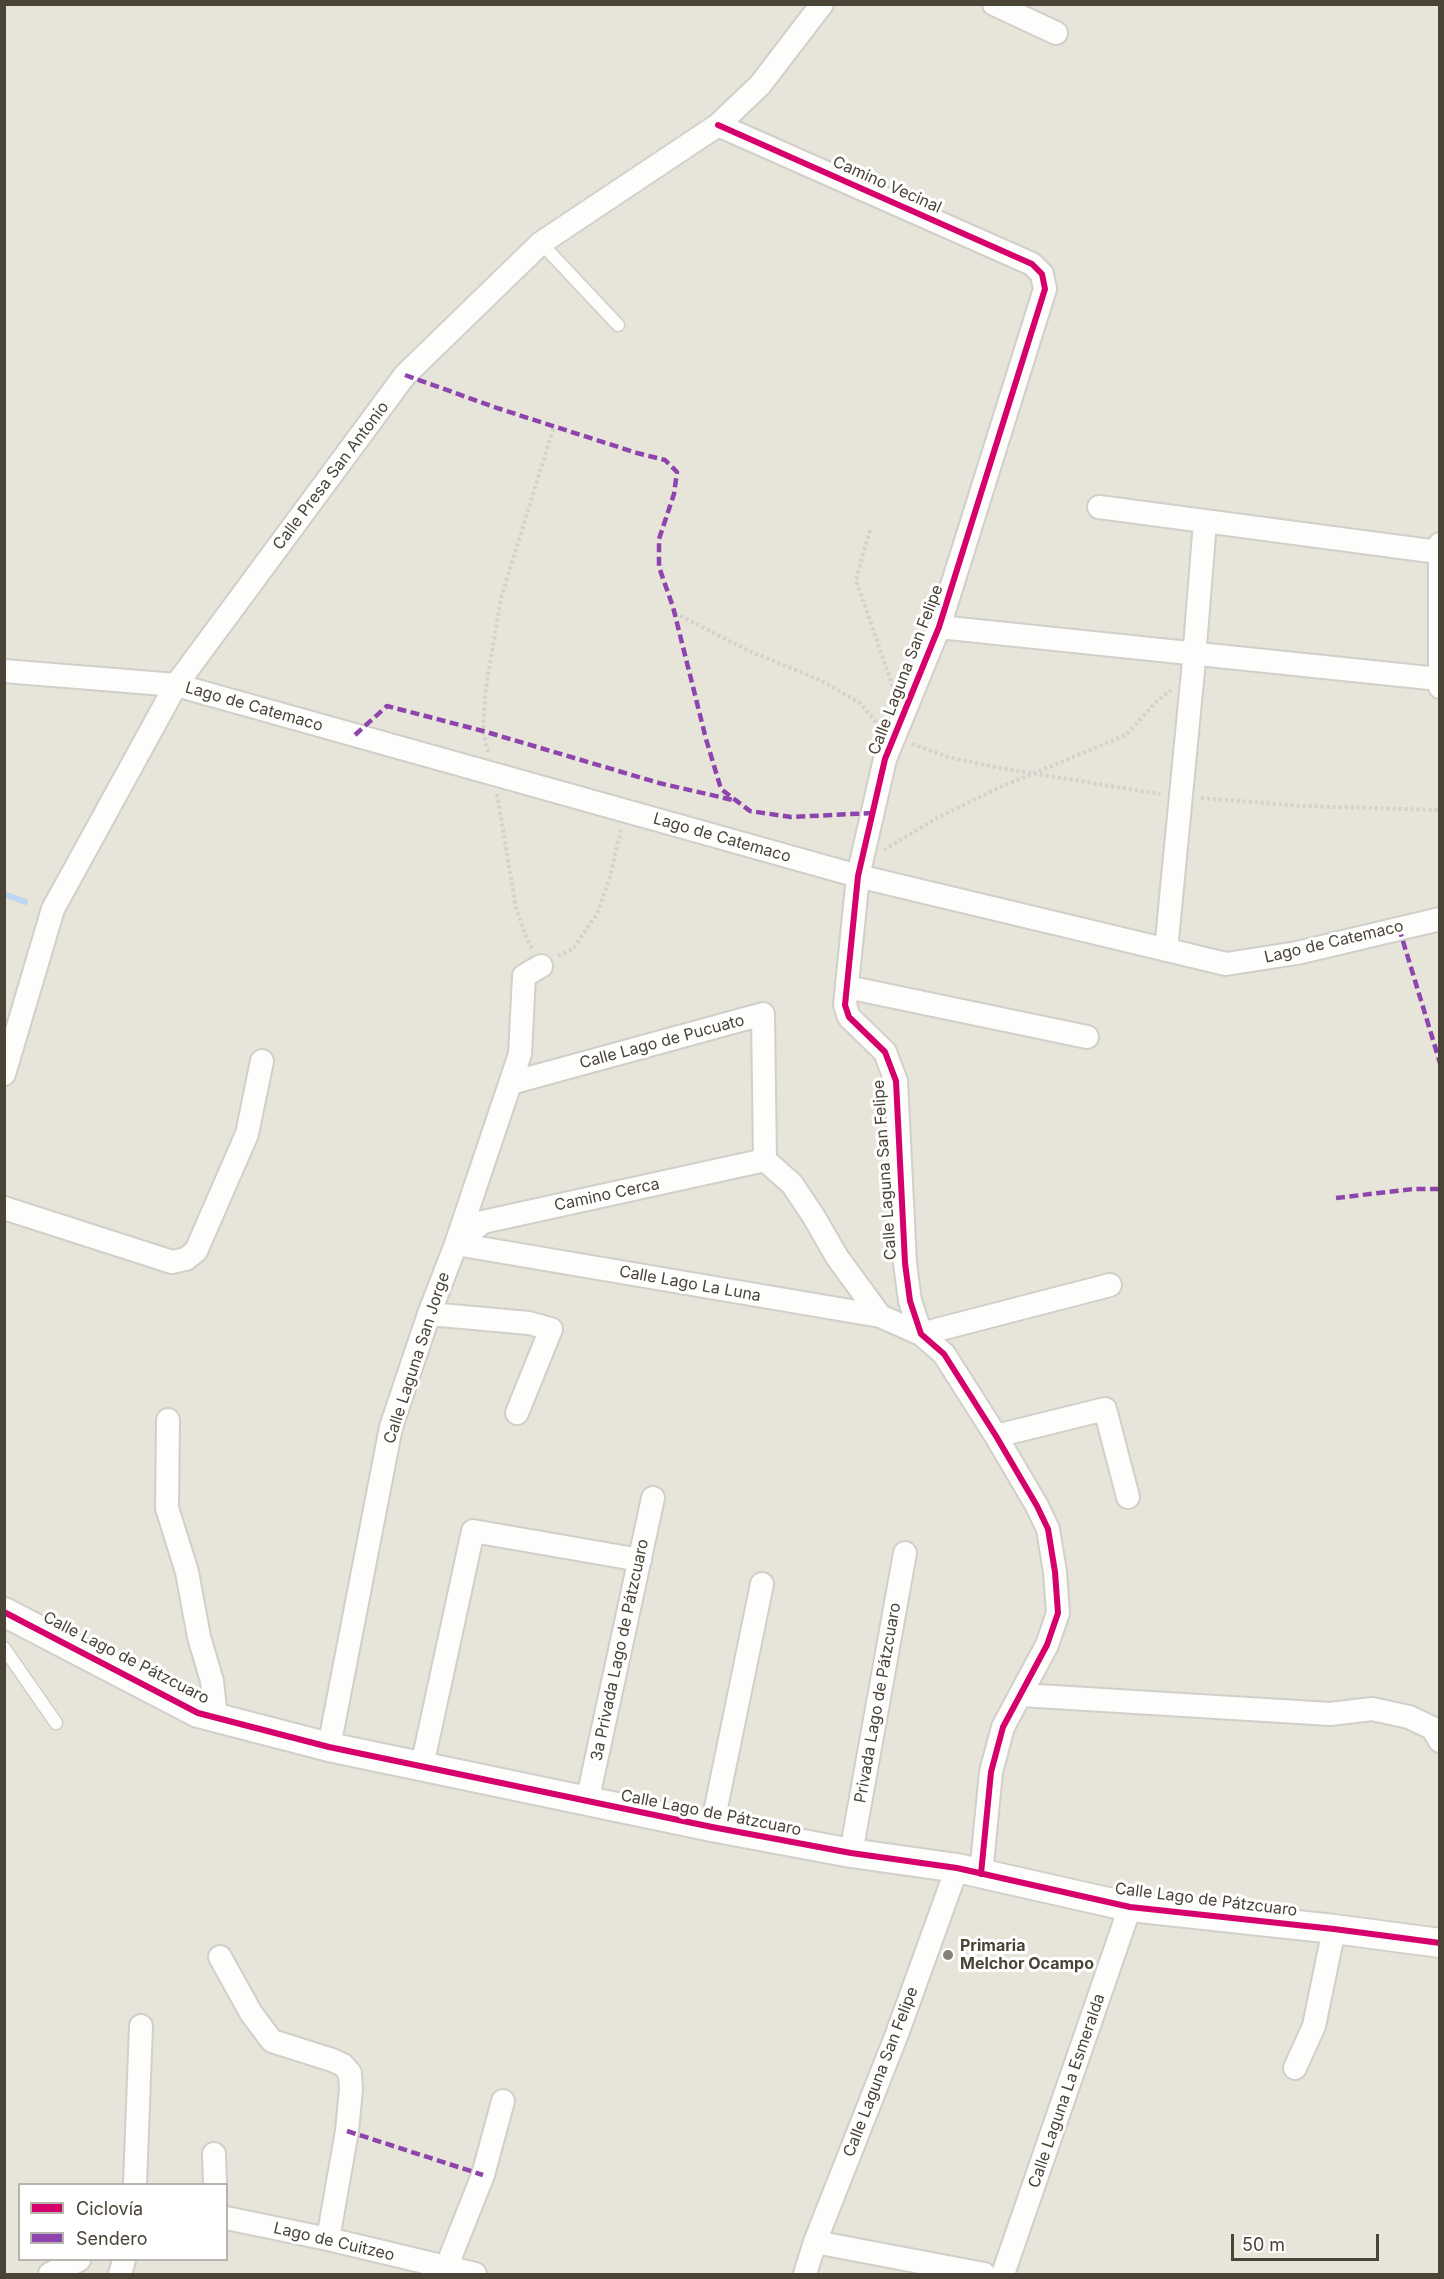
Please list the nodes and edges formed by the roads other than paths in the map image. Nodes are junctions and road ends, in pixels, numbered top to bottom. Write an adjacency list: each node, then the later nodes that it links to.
1 (822, 4): 4 (street, Calle Presa San Antonio)
2 (994, 4): 3 (street)
3 (1056, 33)
4 (718, 125): 5 (street, Calle Presa San Antonio); 6 (street, Camino Vecinal)
5 (541, 243): 7 (lane); 15 (street, Calle Presa San Antonio)
6 (1042, 274): 11 (street, Calle Laguna San Felipe)
7 (618, 325)
8 (1099, 507): 9 (street)
9 (1205, 522): 10 (street); 12 (street)
10 (1439, 548): 14 (street)
11 (939, 627): 12 (street); 16 (street, Calle Laguna San Felipe)
12 (1194, 662): 14 (street); 18 (street)
13 (4, 670): 15 (street, Lago de Catemaco)
14 (1439, 683)
15 (176, 685): 16 (street, Lago de Catemaco); 23 (street, Calle Presa San Antonio)
16 (859, 870): 18 (street, Lago de Catemaco); 20 (street, Calle Laguna San Felipe)
17 (1440, 919): 18 (street, Lago de Catemaco)
18 (1166, 951)
19 (542, 966): 24 (street, Calle Laguna San Jorge)
20 (847, 987): 21 (street); 31 (street, Calle Laguna San Felipe)
21 (1087, 1037)
22 (262, 1061): 26 (street)
23 (4, 1074)
24 (511, 1083): 25 (street, Calle Lago de Pucuato); 27 (street, Calle Laguna San Jorge)
25 (765, 1160): 27 (street, Camino Cerca); 30 (street)
26 (4, 1208)
27 (456, 1244): 29 (street, Calle Laguna San Jorge); 30 (street, Calle Lago La Luna)
28 (1110, 1285): 31 (street)
29 (429, 1314): 32 (street); 46 (street, Calle Laguna San Jorge)
30 (880, 1316): 31 (street, Calle Lago La Luna)
31 (921, 1334): 34 (street, Calle Laguna San Felipe)
32 (517, 1413)
33 (168, 1420): 43 (street)
34 (996, 1436): 35 (street); 42 (street, Calle Laguna San Felipe)
35 (1128, 1497)
36 (653, 1498): 38 (street, 3a Privada Lago de Pátzcuaro)
37 (905, 1553): 50 (street, Privada Lago de Pátzcuaro)
38 (640, 1560): 47 (street); 48 (street, 3a Privada Lago de Pátzcuaro)
39 (762, 1584): 49 (street)
40 (4, 1612): 43 (street, Calle Lago de Pátzcuaro)
41 (4, 1648): 44 (lane)
42 (1022, 1695): 45 (street); 51 (street, Calle Laguna San Felipe)
43 (216, 1718): 46 (street, Calle Lago de Pátzcuaro)
44 (56, 1724)
45 (1440, 1742)
46 (329, 1747): 47 (street, Calle Lago de Pátzcuaro)
47 (422, 1766): 48 (street, Calle Lago de Pátzcuaro)
48 (587, 1802): 49 (street, Calle Lago de Pátzcuaro)
49 (712, 1827): 50 (street, Calle Lago de Pátzcuaro)
50 (851, 1853): 51 (street, Calle Lago de Pátzcuaro)
51 (969, 1871): 52 (street, Calle Lago de Pátzcuaro); 64 (street, Calle Laguna San Felipe)
52 (1130, 1907): 53 (street, Calle Lago de Pátzcuaro); 71 (street, Calle Laguna La Esmeralda)
53 (1334, 1929): 54 (street, Calle Lago de Pátzcuaro); 57 (street)
54 (1440, 1943)
55 (220, 1957): 63 (street)
56 (141, 2026): 60 (street)
57 (1295, 2068)
58 (503, 2102): 66 (street)
59 (214, 2154): 61 (street)
60 (135, 2183)
61 (215, 2183)
62 (228, 2218): 63 (street, Lago de Cuitzeo)
63 (328, 2239): 66 (street, Lago de Cuitzeo)
64 (815, 2242): 69 (street, Calle Laguna San Felipe); 70 (street)
65 (75, 2261): 67 (street)
66 (437, 2269): 68 (street, Lago de Cuitzeo)
67 (50, 2274)
68 (475, 2274)
69 (805, 2274)
70 (984, 2274)
71 (1003, 2274)

